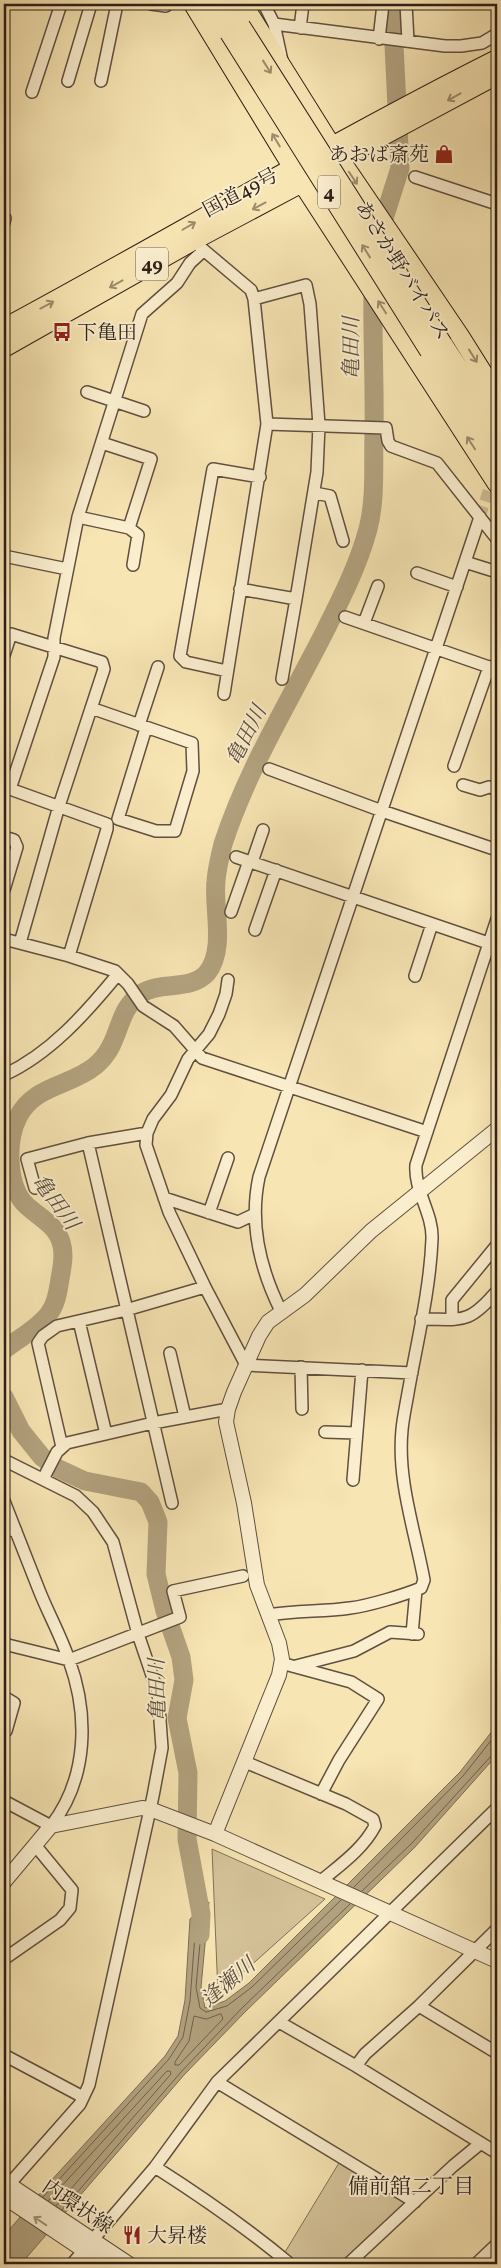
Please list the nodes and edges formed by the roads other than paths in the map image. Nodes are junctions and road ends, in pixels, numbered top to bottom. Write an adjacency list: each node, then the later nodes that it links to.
1 (61, 4): 25 (street)
2 (90, 4): 24 (street)
3 (117, 4): 23 (street)
4 (151, 4): 13 (street)
5 (193, 4): 28 (highway, one-way to 5)
6 (210, 4): 16 (highway, あさか野バイパス / 4)
7 (227, 4): 16 (highway, あさか野バイパス / 4)
8 (243, 4): 21 (highway, one-way to 21)
9 (264, 4): 14 (street)
10 (303, 4): 15 (street)
11 (382, 4): 18 (street)
12 (406, 4): 19 (street)
13 (166, 6)
14 (274, 24): 15 (street); 21 (street)
15 (300, 28): 18 (street)
16 (235, 29): 38 (highway, あさか野バイパス / 4, bridge)
17 (497, 34): 19 (street)
18 (382, 39): 19 (street)
19 (408, 42)
20 (497, 59): 26 (highway, 国道49号 / 49)
21 (283, 68): 27 (highway)
22 (497, 75): 26 (highway, 国道49号 / 49, one-way to 26)
23 (101, 80)
24 (68, 81)
25 (32, 92)
26 (382, 127): 27 (highway, 国道49号 / 49)
27 (336, 152): 28 (highway, 国道49号 / 49); 30 (highway, 国道49号 / 49); 40 (highway, one-way to 40)
28 (293, 167): 30 (highway); 36 (highway, 国道49号 / 49, one-way to 28)
29 (415, 177): 31 (street)
30 (302, 183): 34 (highway, 国道49号 / 49, one-way to 34); 49 (highway, one-way to 30)
31 (497, 204)
32 (4, 218): 33 (street)
33 (4, 223)
34 (199, 246): 35 (street); 37 (highway, 国道49号 / 49, one-way to 37); 41 (street)
35 (254, 298): 43 (street); 44 (street)
36 (4, 328)
37 (4, 348)
38 (436, 348): 45 (highway, あさか野バイパス / 4); 47 (highway, あさか野バイパス / 4)
39 (87, 392): 41 (street)
40 (497, 395)
41 (114, 401): 42 (street); 46 (street)
42 (144, 410)
43 (267, 424): 44 (street); 48 (street)
44 (319, 426): 50 (street); 52 (street)
45 (497, 426)
46 (102, 443): 51 (street); 53 (street)
47 (497, 456)
48 (260, 477): 64 (street); 73 (street)
49 (497, 484)
50 (315, 493): 55 (street); 65 (street)
51 (78, 517): 53 (street); 59 (street)
52 (480, 518): 54 (street); 57 (street)
53 (129, 528): 58 (street)
54 (497, 539)
55 (343, 541)
56 (4, 556): 59 (street)
57 (465, 562): 60 (street); 63 (street)
58 (133, 565)
59 (67, 568): 68 (street)
60 (497, 572)
61 (417, 573): 63 (street)
62 (378, 586): 67 (street)
63 (457, 587): 69 (street)
64 (240, 589): 65 (street); 73 (street)
65 (296, 599): 74 (street)
66 (346, 617): 67 (street)
67 (364, 623): 69 (street)
68 (53, 646): 70 (street); 76 (street); 81 (street)
69 (436, 648): 71 (street); 84 (street)
70 (4, 655)
71 (493, 666): 78 (street)
72 (158, 667): 77 (street)
73 (227, 671): 75 (street)
74 (282, 679)
75 (224, 694)
76 (91, 708): 77 (street); 83 (street)
77 (142, 726): 85 (street); 85 (street)
78 (454, 766)
79 (269, 769): 84 (street)
80 (463, 784): 82 (street)
81 (7, 788): 83 (street)
82 (497, 790)
83 (58, 806): 86 (street); 100 (street)
84 (382, 811): 89 (street); 94 (street)
85 (118, 818): 86 (street)
86 (106, 824): 102 (street)
87 (263, 830): 91 (street)
88 (4, 837): 93 (street)
89 (497, 850)
90 (236, 857): 91 (street)
91 (250, 861): 92 (street); 95 (street)
92 (276, 870): 94 (street); 98 (street)
93 (4, 890)
94 (354, 897): 97 (street); 108 (street)
95 (231, 912)
96 (497, 919): 101 (street)
97 (432, 924): 101 (street); 104 (street)
98 (256, 930)
99 (4, 939): 100 (street)
100 (20, 943): 102 (street)
101 (493, 945): 110 (street)
102 (69, 956): 103 (street)
103 (118, 974): 106 (street); 107 (street)
104 (414, 976)
105 (228, 980): 106 (street)
106 (194, 1051): 108 (street); 111 (street)
107 (4, 1075)
108 (290, 1087): 110 (street); 118 (street)
109 (497, 1129): 115 (street)
110 (427, 1132): 115 (street)
111 (147, 1133): 112 (street); 116 (street)
112 (88, 1143): 114 (street); 122 (street)
113 (228, 1158): 117 (street)
114 (35, 1188)
115 (421, 1191): 123 (street); 124 (street)
116 (164, 1198): 117 (street); 120 (street)
117 (209, 1213): 118 (street)
118 (255, 1214): 123 (street)
119 (497, 1245): 125 (street)
120 (205, 1287): 122 (street); 128 (street)
121 (497, 1291): 125 (street)
122 (126, 1310): 126 (street); 135 (street)
123 (282, 1311): 128 (street)
124 (421, 1319): 125 (street); 131 (street)
125 (452, 1319)
126 (79, 1321): 138 (street); 139 (street)
127 (170, 1353): 134 (street)
128 (246, 1365): 129 (street); 132 (street)
129 (301, 1367): 130 (street); 133 (street)
130 (362, 1370): 131 (street); 137 (street)
131 (412, 1373): 148 (street)
132 (228, 1409): 134 (street); 149 (street)
133 (302, 1409)
134 (184, 1417): 135 (street)
135 (153, 1423): 138 (street); 144 (street)
136 (325, 1432): 137 (street)
137 (357, 1433): 142 (street)
138 (106, 1434): 139 (street)
139 (60, 1449): 141 (street)
140 (4, 1460): 141 (street)
141 (43, 1479): 150 (street)
142 (353, 1480)
143 (4, 1501): 146 (street)
144 (172, 1503)
145 (4, 1529): 146 (street)
146 (16, 1531): 152 (street)
147 (243, 1576): 150 (street)
148 (416, 1590): 149 (street); 153 (street)
149 (269, 1615): 153 (street)
150 (138, 1634): 152 (street); 160 (street)
151 (4, 1644): 152 (street)
152 (70, 1660): 161 (street)
153 (288, 1665): 156 (street); 157 (street)
154 (4, 1697): 155 (street)
155 (6, 1731)
156 (245, 1762): 157 (street); 162 (street)
157 (320, 1794): 164 (street)
158 (4, 1801): 161 (street)
159 (497, 1808): 166 (street)
160 (156, 1811): 161 (street); 162 (street); 177 (street)
161 (52, 1826): 163 (street)
162 (215, 1834): 164 (street)
163 (36, 1845): 165 (street); 169 (street)
164 (320, 1881): 166 (street)
165 (4, 1882)
166 (390, 1913): 168 (street); 172 (street)
167 (497, 1929): 168 (street)
168 (474, 1950): 170 (street); 171 (street)
169 (4, 1959)
170 (497, 1961)
171 (419, 2006): 173 (street); 175 (street)
172 (279, 2022): 175 (street); 176 (street)
173 (497, 2053)
174 (4, 2055): 177 (street)
175 (356, 2066): 178 (street)
176 (217, 2082): 180 (street); 182 (street)
177 (83, 2097): 181 (street)
178 (481, 2143): 179 (street); 182 (street)
179 (497, 2153)
180 (155, 2166): 183 (street); 188 (street)
181 (9, 2189): 183 (street, 内環状線)
182 (415, 2202): 189 (street)
183 (84, 2243): 185 (street); 186 (street, 内環状線); 187 (street, 内環状線)
184 (496, 2248): 190 (street)
185 (72, 2264)
186 (104, 2264)
187 (129, 2264)
188 (290, 2264)
189 (348, 2264)
190 (476, 2264)

